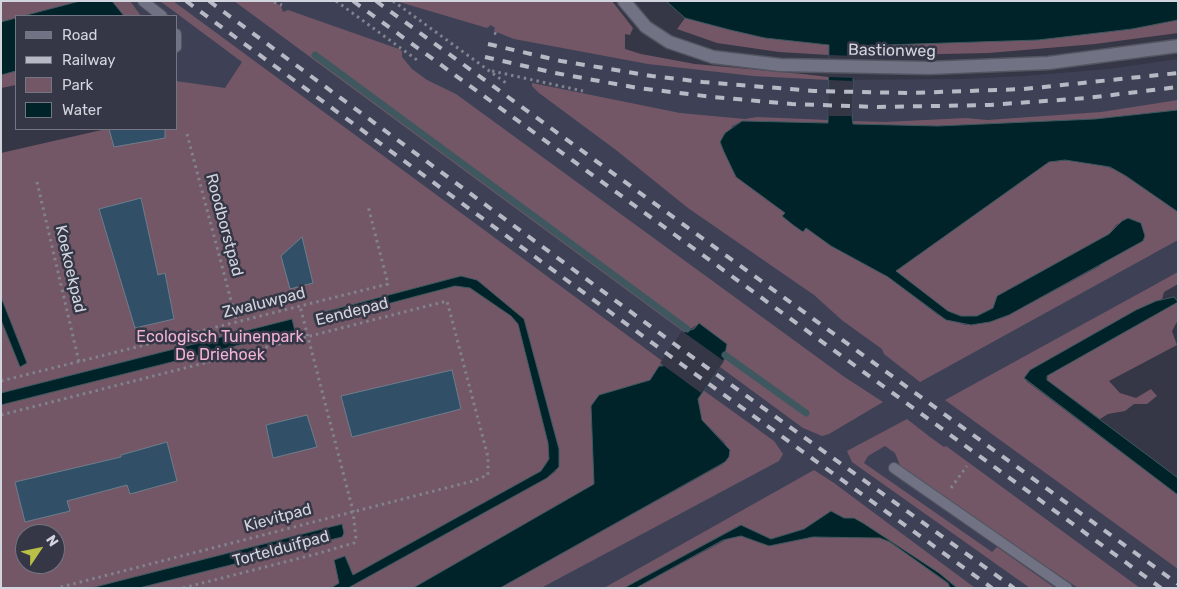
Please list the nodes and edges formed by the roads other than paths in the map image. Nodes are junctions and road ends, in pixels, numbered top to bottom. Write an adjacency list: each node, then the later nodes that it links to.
1 (143, 1): 3 (lane)
2 (624, 1): 4 (street, Bastionweg)
3 (161, 15)
4 (1178, 46)
5 (894, 468): 6 (lane)
6 (1067, 588)

